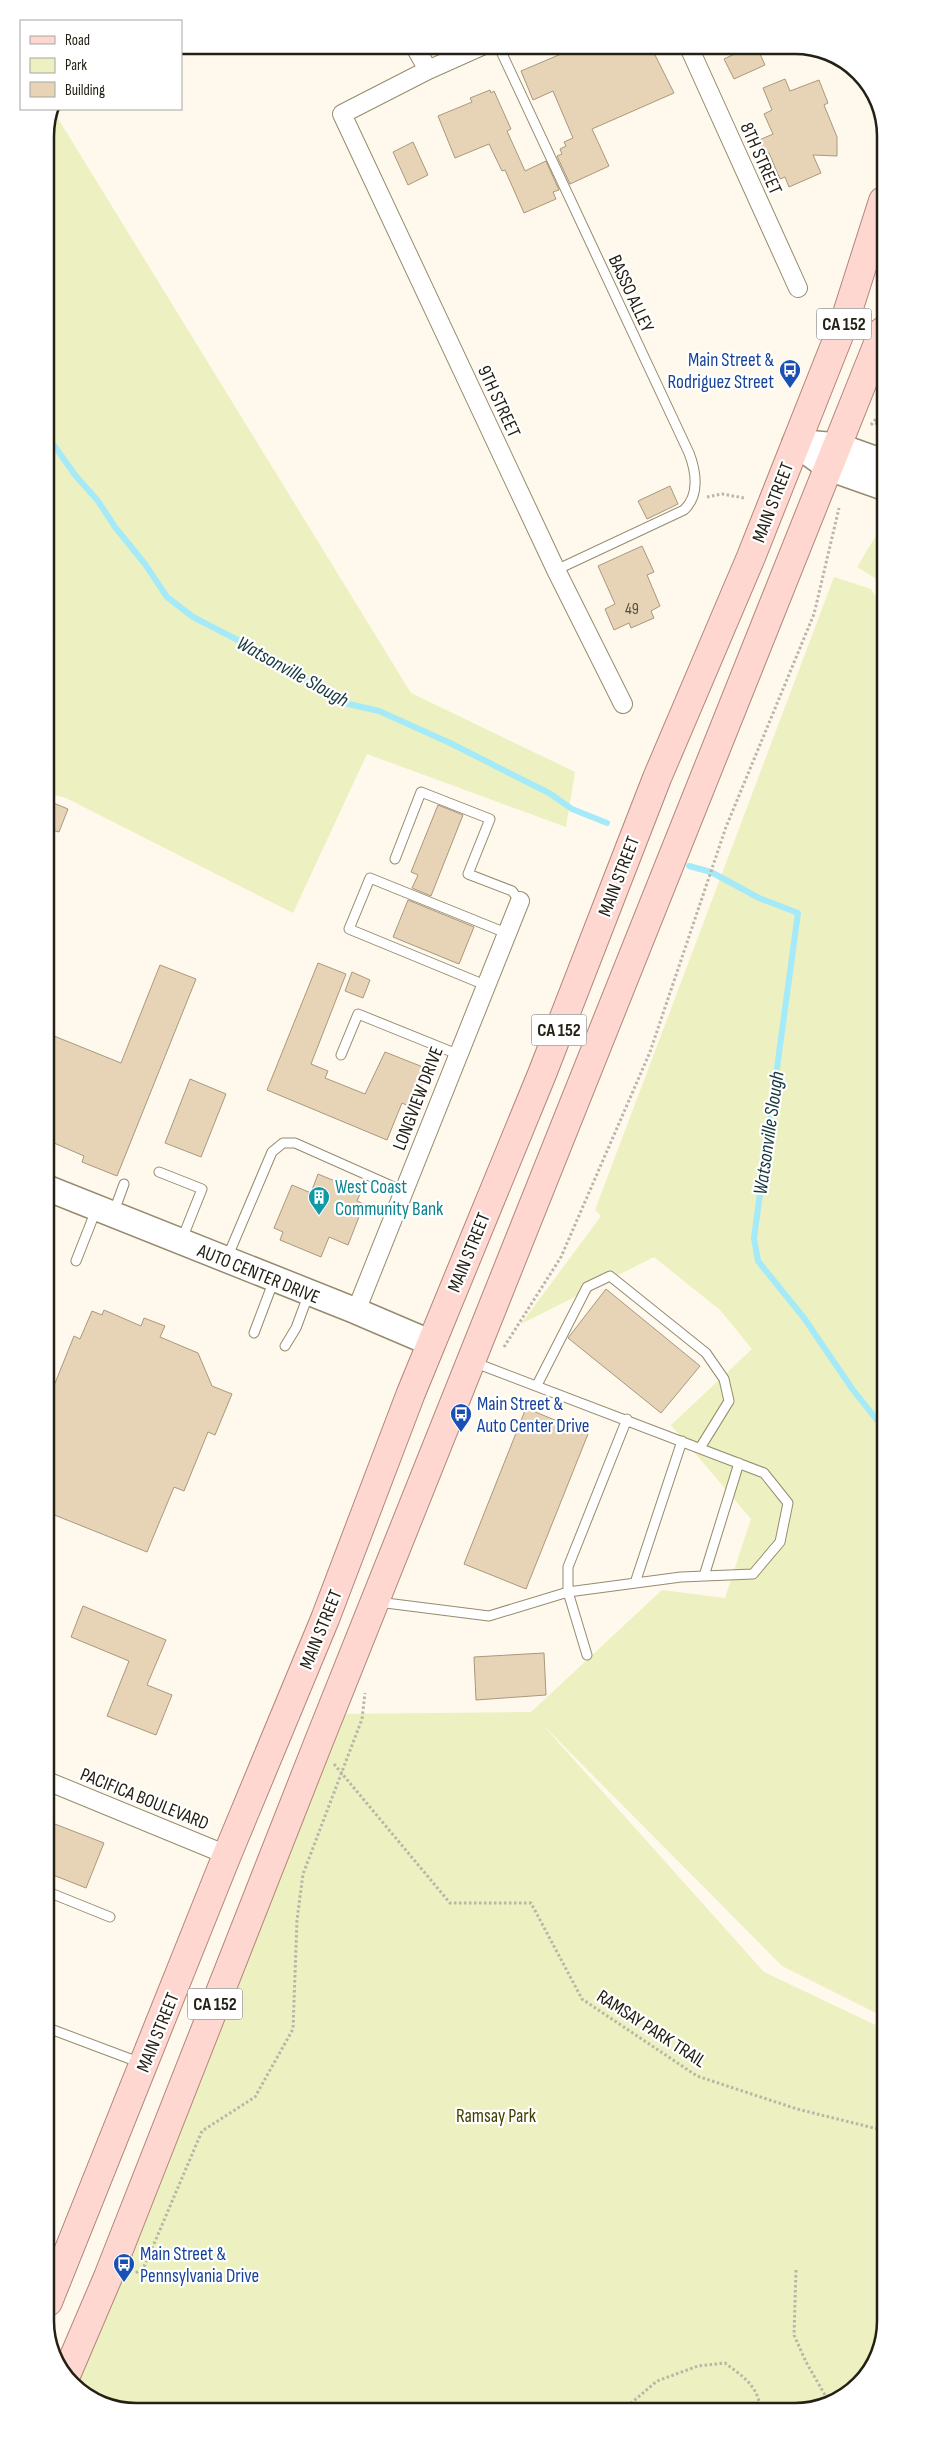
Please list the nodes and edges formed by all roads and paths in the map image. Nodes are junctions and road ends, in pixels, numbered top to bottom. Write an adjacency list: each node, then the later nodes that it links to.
1 (419, 54): 5 (street)
2 (464, 54): 5 (street)
3 (502, 54): 14 (lane, BASSO ALLEY)
4 (692, 54): 7 (street, 8TH STREET)
5 (428, 70): 16 (street, 9TH STREET)
6 (877, 220): 9 (main road, MAIN STREET / CA 152)
7 (798, 288)
8 (877, 346): 10 (main road, MAIN STREET / CA 152)
9 (795, 443): 10 (street); 36 (main road, MAIN STREET / CA 152)
10 (833, 457): 11 (street); 12 (street); 39 (main road, MAIN STREET / CA 152)
11 (877, 461)
12 (877, 483)
13 (744, 498): 14 (path)
14 (692, 500): 16 (lane)
15 (840, 506): 38 (path)
16 (556, 570): 17 (street, 9TH STREET)
17 (623, 704)
18 (395, 859): 19 (lane)
19 (520, 901): 20 (street, LONGVIEW DRIVE)
20 (506, 933): 21 (street, LONGVIEW DRIVE); 21 (lane)
21 (485, 985): 22 (street, LONGVIEW DRIVE)
22 (457, 1054): 23 (lane); 27 (street, LONGVIEW DRIVE)
23 (341, 1055)
24 (159, 1172): 29 (lane)
25 (124, 1184): 28 (lane)
26 (54, 1191): 28 (street, AUTO CENTER DRIVE)
27 (403, 1191): 30 (lane); 34 (street, LONGVIEW DRIVE)
28 (104, 1211): 29 (street, AUTO CENTER DRIVE); 31 (lane)
29 (181, 1242): 30 (street, AUTO CENTER DRIVE)
30 (226, 1260): 32 (street, AUTO CENTER DRIVE)
31 (76, 1261)
32 (274, 1279): 33 (street, AUTO CENTER DRIVE); 35 (lane)
33 (309, 1293): 34 (street, AUTO CENTER DRIVE); 37 (lane)
34 (356, 1311): 36 (street, AUTO CENTER DRIVE)
35 (254, 1333)
36 (431, 1343): 39 (main road, AUTO CENTER DRIVE); 54 (main road, MAIN STREET / CA 152)
37 (285, 1346)
38 (500, 1354)
39 (471, 1361): 40 (lane); 48 (main road, MAIN STREET / CA 152)
40 (537, 1385): 41 (lane); 43 (lane)
41 (627, 1419): 42 (lane); 47 (lane)
42 (682, 1441): 43 (lane); 46 (lane)
43 (700, 1448): 44 (lane)
44 (739, 1463): 45 (lane); 45 (lane)
45 (704, 1576): 46 (lane)
46 (635, 1583): 47 (lane)
47 (568, 1592): 48 (lane); 49 (lane)
48 (376, 1602): 51 (main road, MAIN STREET / CA 152)
49 (587, 1654)
50 (366, 1688): 52 (path)
51 (316, 1746): 52 (path, RAMSAY PARK TRAIL); 63 (main road, MAIN STREET / CA 152)
52 (342, 1773): 59 (path, RAMSAY PARK TRAIL); 61 (path)
53 (54, 1784): 54 (street, PACIFICA BOULEVARD)
54 (227, 1855): 58 (main road, MAIN STREET / CA 152)
55 (54, 1894): 56 (lane)
56 (110, 1917)
57 (54, 2030): 58 (lane)
58 (144, 2064): 62 (main road, MAIN STREET / CA 152)
59 (877, 2129)
60 (796, 2270): 64 (path)
61 (133, 2276)
62 (54, 2287)
63 (69, 2368)
64 (827, 2396)
65 (631, 2403): 66 (path)
66 (760, 2403)

